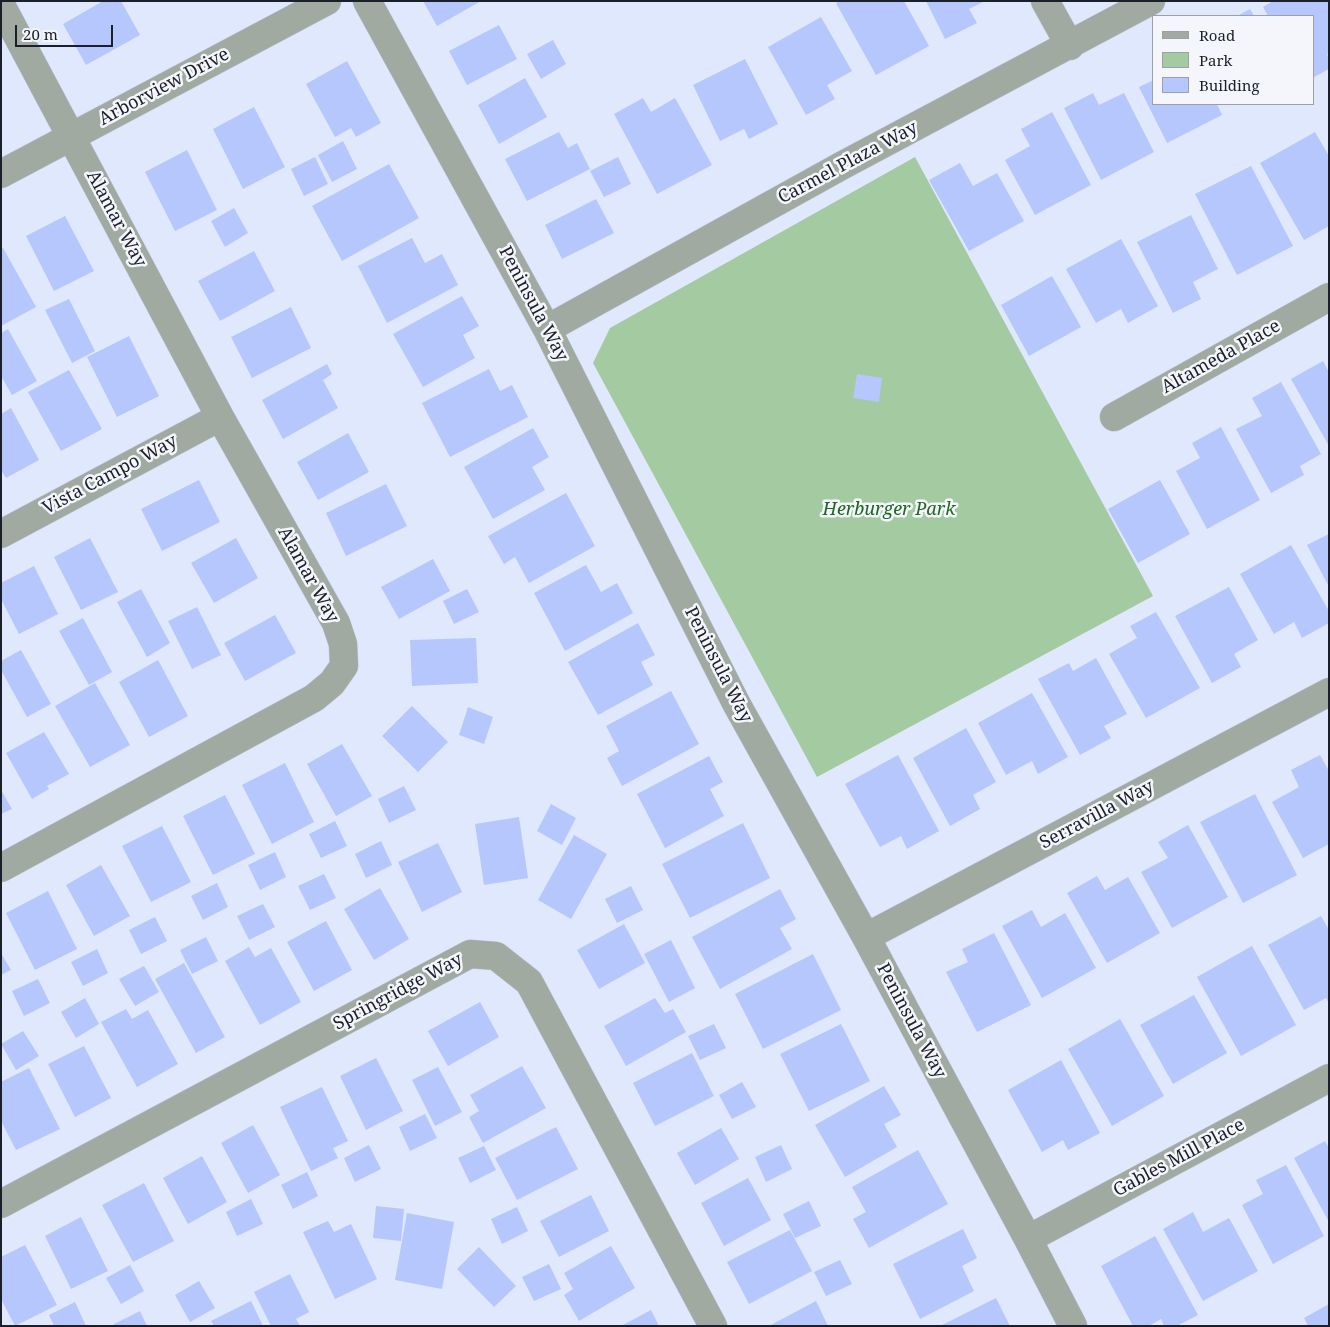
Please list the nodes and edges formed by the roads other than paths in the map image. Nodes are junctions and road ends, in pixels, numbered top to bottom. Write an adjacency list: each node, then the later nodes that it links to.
1 (327, 1): 7 (street, Arborview Drive)
2 (367, 1): 10 (street, Peninsula Way)
3 (1045, 1): 6 (street)
4 (1152, 1): 6 (street, Carmel Plaza Way)
5 (1, 5): 7 (street, Alamar Way)
6 (1070, 46): 10 (street, Carmel Plaza Way)
7 (72, 136): 8 (street, Arborview Drive); 11 (street, Alamar Way)
8 (1, 174)
9 (1329, 297): 12 (street, Altameda Place)
10 (547, 329): 16 (street, Peninsula Way)
11 (220, 417): 13 (street, Vista Campo Way); 15 (street, Alamar Way)
12 (1114, 417)
13 (1, 534)
14 (1329, 692): 16 (street, Serravilla Way)
15 (1, 868)
16 (866, 937): 19 (street, Peninsula Way)
17 (1329, 1078): 19 (street, Gables Mill Place)
18 (1, 1204): 20 (street, Springridge Way)
19 (1028, 1239): 21 (street, Peninsula Way)
20 (712, 1326)
21 (1073, 1326)

